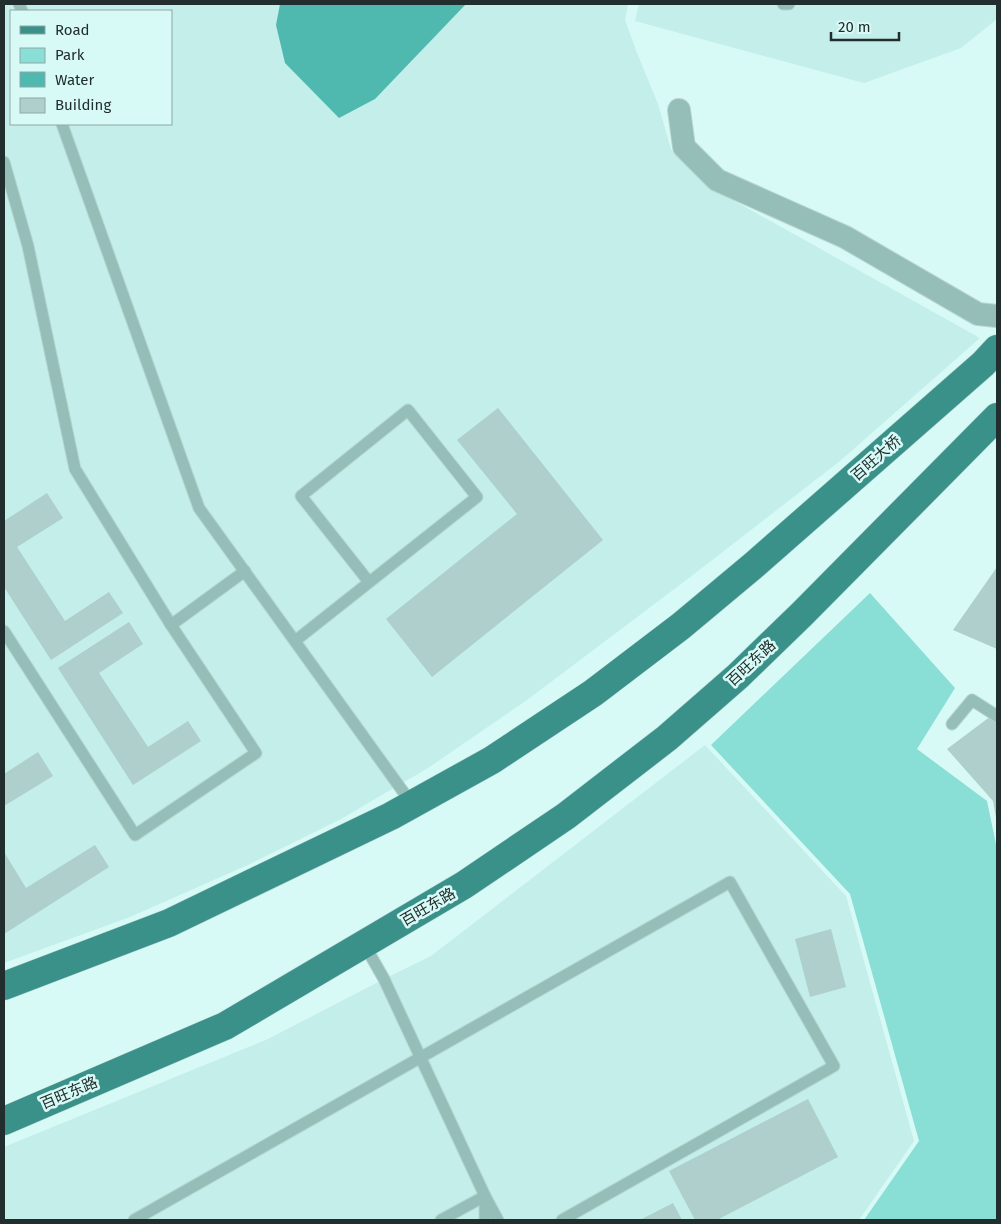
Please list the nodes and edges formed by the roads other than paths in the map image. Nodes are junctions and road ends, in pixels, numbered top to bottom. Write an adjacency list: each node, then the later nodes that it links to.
1 (783, 4): 2 (lane)
2 (789, 4)
3 (678, 110): 6 (street)
4 (62, 125): 9 (lane)
5 (4, 162): 11 (lane)
6 (997, 316)
7 (997, 349): 16 (main road, 百旺大桥)
8 (997, 417): 17 (main road, 百旺东路)
9 (245, 571): 11 (lane); 13 (lane)
10 (369, 582): 10 (lane); 13 (lane)
11 (171, 625): 12 (lane)
12 (4, 631)
13 (295, 641): 16 (lane)
14 (997, 716): 15 (lane)
15 (952, 724)
16 (412, 804): 18 (main road)
17 (364, 944): 19 (lane); 20 (main road, 百旺东路)
18 (4, 986)
19 (420, 1058): 21 (lane); 22 (lane); 26 (lane)
20 (4, 1121)
21 (485, 1196): 23 (lane); 24 (lane); 25 (lane)
22 (134, 1220)
23 (441, 1220)
24 (485, 1220)
25 (498, 1220)
26 (562, 1220)

